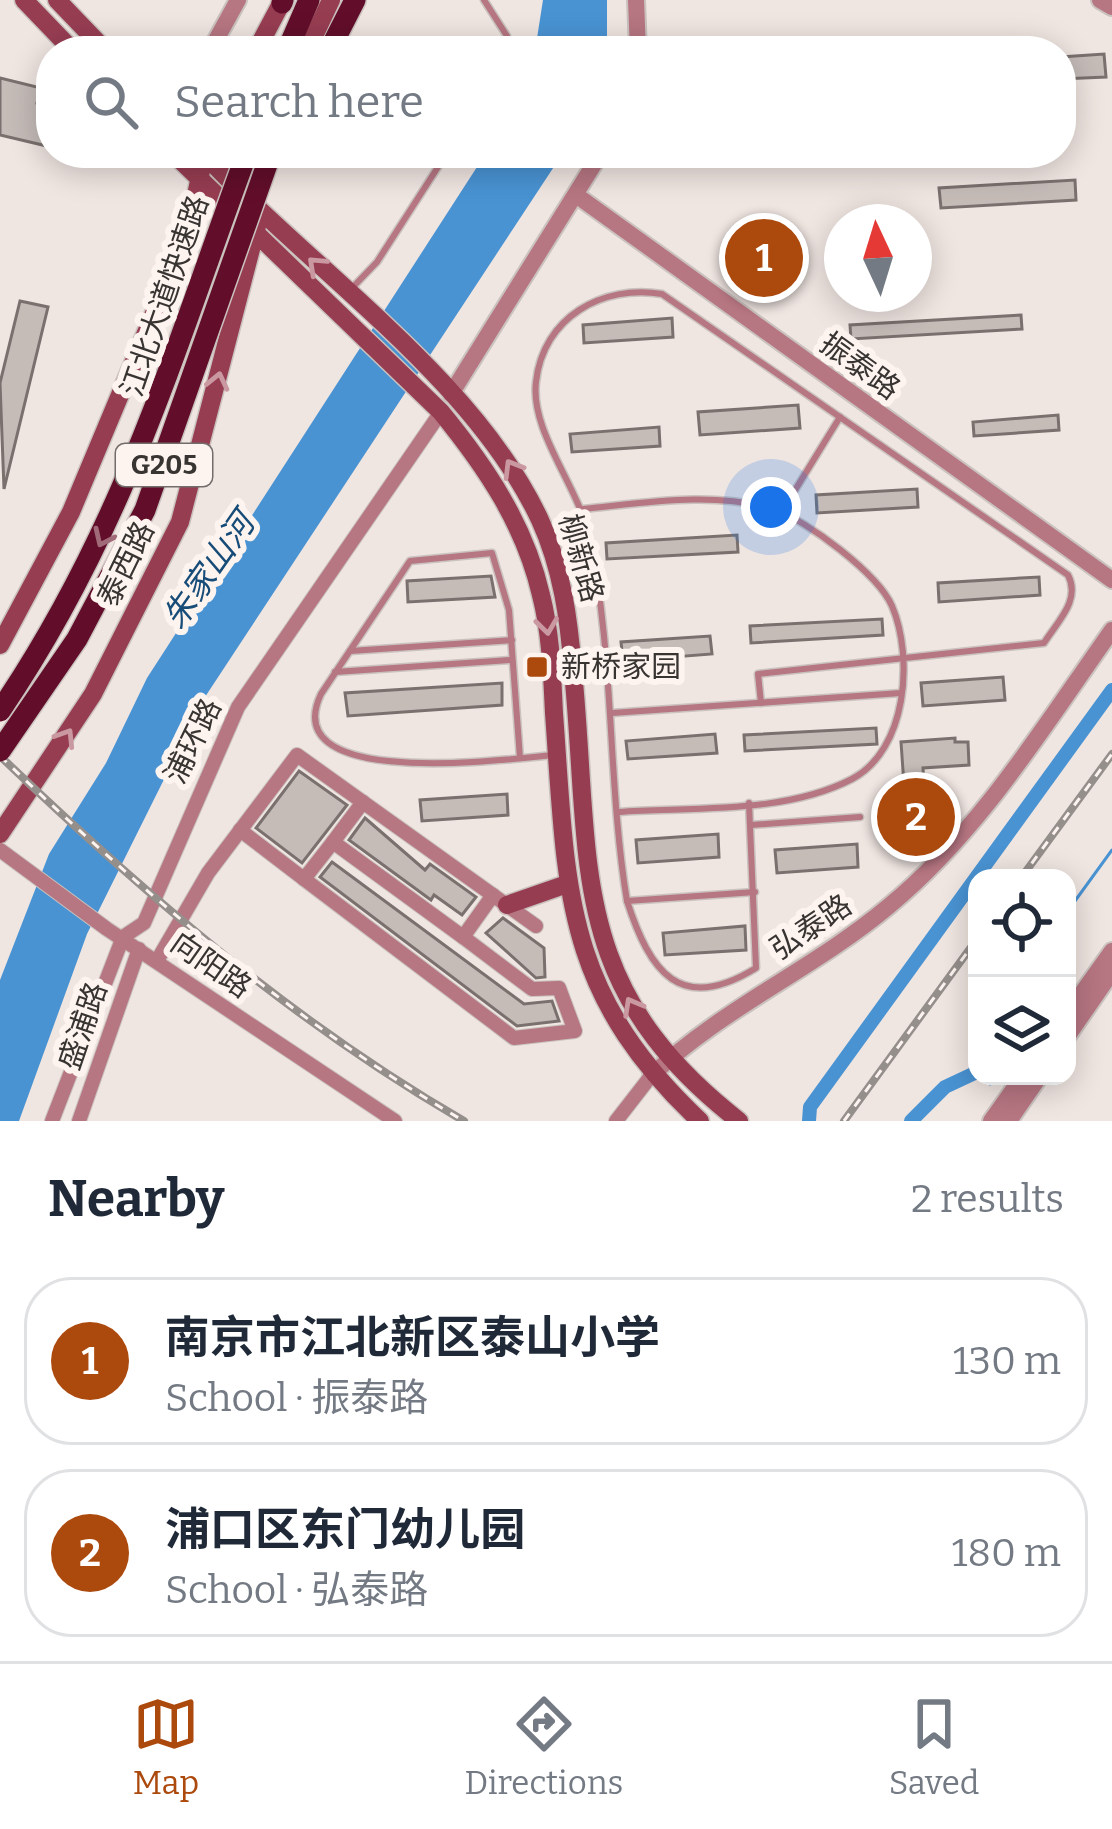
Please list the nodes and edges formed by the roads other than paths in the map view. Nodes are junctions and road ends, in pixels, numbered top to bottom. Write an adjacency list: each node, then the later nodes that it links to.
1 (24, 0): 12 (main road)
2 (57, 0): 13 (main road)
3 (238, 0): 14 (street)
4 (309, 0): 16 (highway)
5 (335, 0): 17 (highway)
6 (355, 0): 18 (highway)
7 (484, 0): 19 (lane)
8 (636, 0): 20 (street)
9 (1100, 0): 11 (street)
10 (283, 1): 15 (main road)
11 (1112, 7)
12 (59, 36)
13 (92, 36)
14 (218, 36)
15 (264, 36)
16 (293, 36)
17 (318, 36)
18 (337, 36)
19 (507, 36)
20 (637, 36)
21 (188, 168): 29 (main road, 柳新路)
22 (199, 168): 29 (main road)
23 (215, 168): 32 (main road, 柳新路)
24 (242, 168): 51 (highway, 江北大道快速路 / G205, one-way to 51, bridge)
25 (271, 168): 53 (highway, 江北大道快速路 / G205, bridge)
26 (274, 168): 30 (highway)
27 (437, 168): 34 (lane)
28 (593, 168): 31 (street)
29 (198, 178): 33 (main road, 柳新路); 44 (main road)
30 (272, 179): 32 (main road, 泰西路)
31 (576, 195): 36 (street); 41 (street, 振泰路)
32 (261, 214): 33 (main road, 泰西路); 34 (main road, 柳新路, one-way to 32)
33 (254, 236): 35 (main road, 柳新路); 62 (main road, 泰西路, one-way to 33)
34 (347, 294): 35 (main road, 柳新路)
35 (365, 324): 36 (main road, 柳新路); 37 (main road, 柳新路)
36 (452, 394): 79 (main road, 柳新路, one-way to 36)
37 (441, 412): 54 (main road, 柳新路, one-way to 54); 71 (street, 浦环路)
38 (840, 417): 39 (lane); 40 (lane); 47 (lane)
39 (583, 508): 40 (lane); 52 (lane)
40 (781, 512): 47 (lane)
41 (1112, 580)
42 (1112, 631): 79 (street, 弘泰路)
43 (512, 640): 45 (lane); 45 (lane); 46 (lane)
44 (0, 644)
45 (350, 651): 48 (lane)
46 (513, 660): 48 (lane); 55 (lane)
47 (899, 662): 49 (lane); 50 (lane)
48 (335, 672): 55 (lane)
49 (902, 693): 50 (lane); 57 (lane)
50 (761, 703): 52 (lane)
51 (0, 711)
52 (613, 713): 58 (lane)
53 (0, 751)
54 (557, 755): 55 (lane); 66 (main road, 柳新路)
55 (520, 758)
56 (363, 802): 61 (street); 63 (street); 68 (street)
57 (749, 803): 58 (lane); 60 (lane)
58 (619, 812): 69 (lane)
59 (860, 817): 60 (lane)
60 (751, 825): 67 (lane)
61 (241, 830): 65 (street); 75 (street)
62 (0, 834)
63 (333, 842): 65 (street); 72 (street)
64 (0, 850): 71 (street, 向阳路)
65 (304, 879): 72 (street)
66 (567, 884): 68 (main road); 80 (main road, 柳新路)
67 (755, 892): 69 (lane); 69 (lane)
68 (500, 900): 70 (street); 72 (street)
69 (627, 902)
70 (536, 926)
71 (123, 937): 73 (street, 向阳路); 83 (street, 浦环路)
72 (463, 937)
73 (139, 949): 75 (street, 向阳路); 84 (street, 盛浦路)
74 (1112, 951): 77 (street)
75 (158, 959): 85 (street, 向阳路)
76 (1112, 972): 78 (street)
77 (1076, 1001)
78 (1076, 1024)
79 (669, 1058): 80 (street, 弘泰路); 88 (main road, 柳新路)
80 (652, 1076): 86 (street); 87 (main road, 柳新路)
81 (1017, 1085): 89 (street)
82 (1034, 1085): 90 (street)
83 (52, 1121)
84 (79, 1121)
85 (395, 1121)
86 (616, 1121)
87 (700, 1121)
88 (739, 1121)
89 (991, 1121)
90 (1009, 1121)

